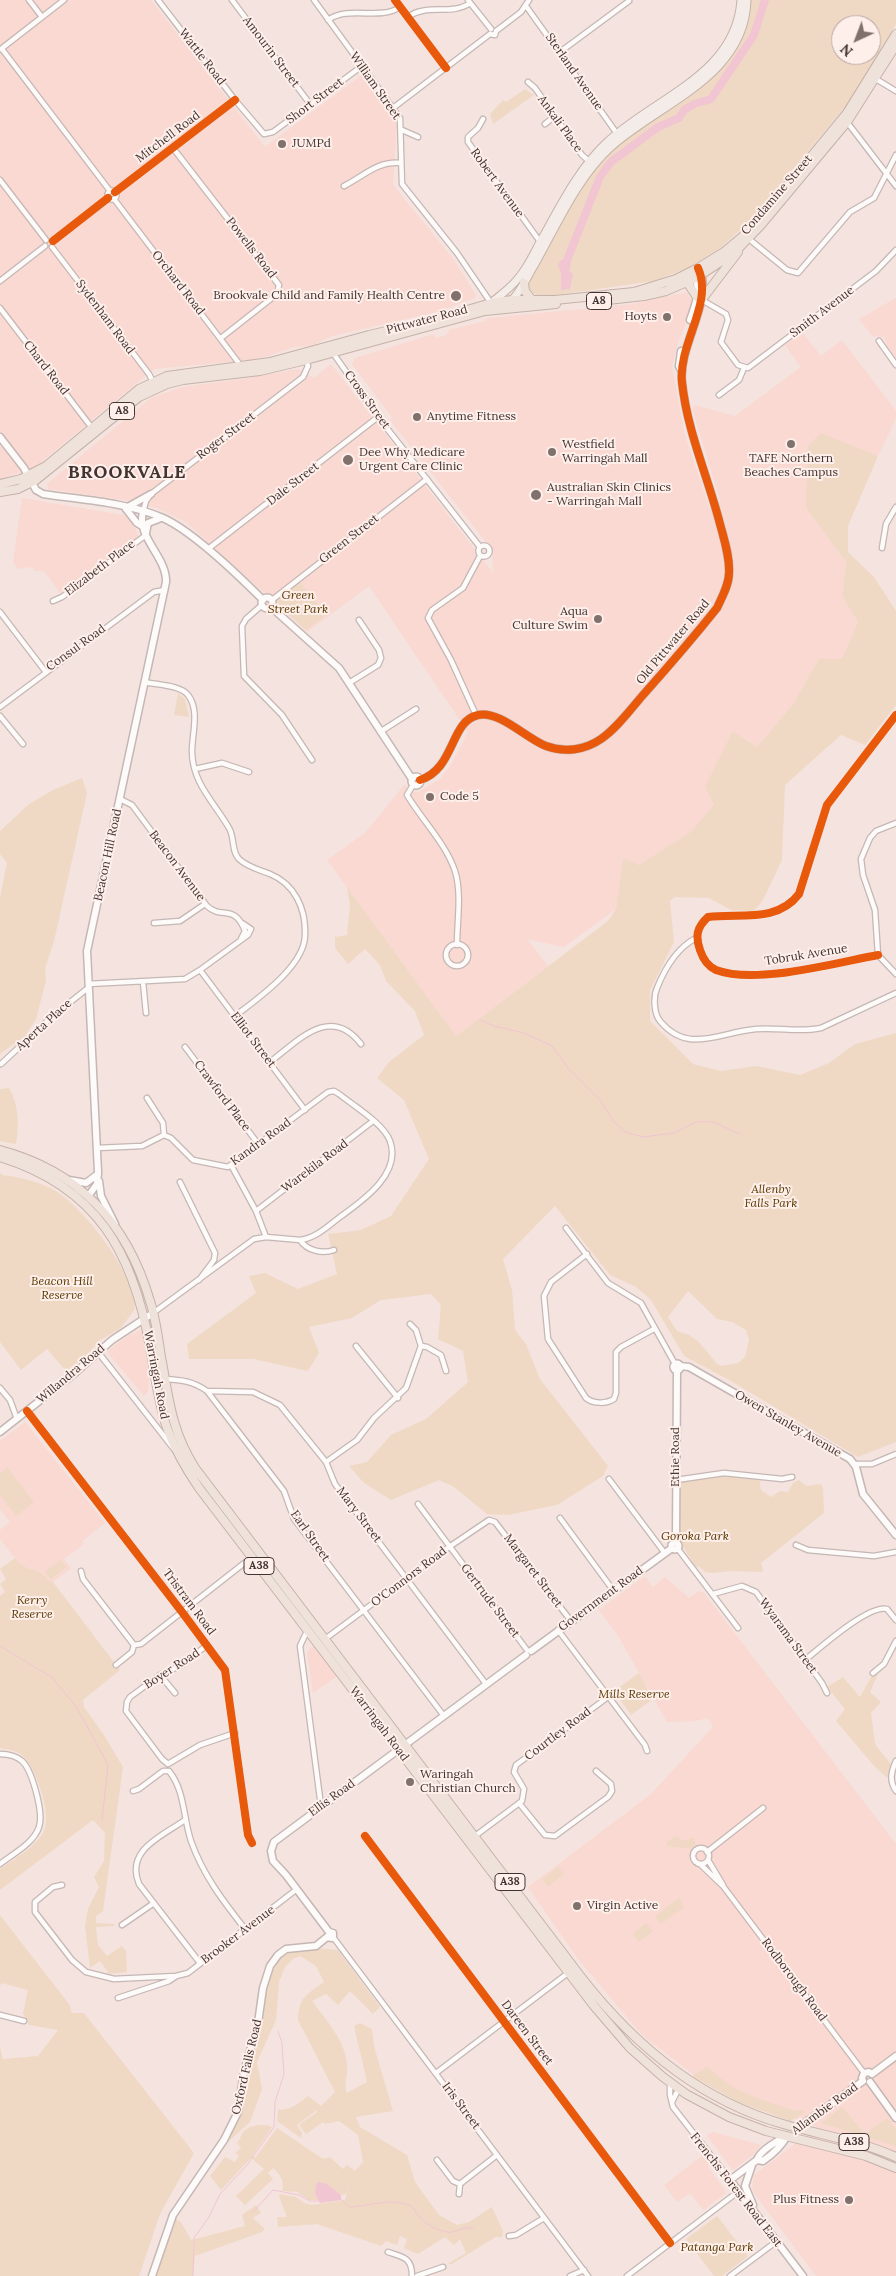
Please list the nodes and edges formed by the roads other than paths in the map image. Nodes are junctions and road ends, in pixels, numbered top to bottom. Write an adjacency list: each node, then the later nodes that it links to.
1 (29, 0): 14 (street)
2 (64, 0): 14 (street)
3 (158, 0): 27 (street, Wattle Road)
4 (232, 0): 28 (street, Amourin Street)
5 (314, 0): 16 (street, William Street)
6 (395, 0): 13 (street)
7 (529, 0): 12 (street)
8 (741, 0): 36 (main road, Pittwater Road)
9 (747, 0): 36 (main road, Pittwater Road)
10 (629, 1): 21 (street)
11 (469, 2): 15 (street); 17 (street)
12 (526, 6): 17 (street); 21 (street, Sterland Avenue)
13 (400, 7): 15 (street); 16 (street)
14 (42, 17): 20 (street)
15 (408, 17): 23 (street)
16 (328, 20): 22 (street, William Street)
17 (493, 31): 23 (street)
18 (896, 34): 32 (highway, Condamine Street / A8)
19 (896, 45): 24 (highway, Condamine Street / A8)
20 (1, 50): 46 (street)
21 (560, 52): 36 (street, Sterland Avenue)
22 (362, 66): 28 (street, Short Street); 29 (street, William Street)
23 (446, 68): 29 (street)
24 (876, 79): 26 (street); 32 (highway, Condamine Street / A8)
25 (528, 82): 30 (street, Ankali Place)
26 (896, 90)
27 (235, 100): 35 (street, Wattle Road); 38 (street, Mitchell Road)
28 (310, 104): 35 (street, Short Street)
29 (393, 108): 34 (street, William Street)
30 (555, 116): 33 (street); 41 (street, Ankali Place)
31 (483, 119): 51 (street, Robert Avenue)
32 (846, 119): 42 (street); 48 (highway, Condamine Street / A8); 56 (highway, Condamine Street / A8)
33 (544, 124)
34 (402, 130): 37 (street); 40 (street, William Street)
35 (266, 134)
36 (619, 136): 41 (main road, Pittwater Road)
37 (418, 137)
38 (173, 148): 46 (street, Mitchell Road); 66 (street, Powells Road)
39 (896, 155): 42 (street)
40 (400, 162): 44 (street); 63 (street, William Street)
41 (591, 163): 51 (main road, Pittwater Road)
42 (886, 173): 45 (street); 48 (street)
43 (0, 180): 49 (street)
44 (344, 186)
45 (896, 186)
46 (113, 192): 47 (street); 47 (street)
47 (111, 198): 50 (street); 66 (street, Orchard Road)
48 (749, 239): 53 (highway, Condamine Street / A8)
49 (46, 240): 50 (street); 52 (street)
50 (53, 241): 54 (street)
51 (542, 244): 59 (main road, Pittwater Road); 63 (main road, Pittwater Road)
52 (45, 246): 54 (street); 57 (street)
53 (741, 246): 56 (highway, Condamine Street / A8); 60 (highway)
54 (52, 247): 73 (street, Sydenham Road)
55 (896, 250): 72 (street, Smith Avenue)
56 (697, 273): 58 (highway, Condamine Street / A8); 60 (street, Old Pittwater Road); 62 (highway, Condamine Street / A8)
57 (0, 281)
58 (687, 282): 60 (highway); 65 (highway, Condamine Street / A8)
59 (524, 283): 61 (main road, Pittwater Road); 62 (highway)
60 (701, 298): 72 (street); 104 (street, Old Pittwater Road)
61 (512, 300): 62 (highway, Condamine Street / A8); 63 (highway, Condamine Street / A8); 65 (main road)
62 (532, 300)
63 (491, 303): 68 (highway, Pittwater Road / A8)
64 (0, 308): 76 (street, Chard Road)
65 (499, 309): 68 (highway, Pittwater Road / A8)
66 (220, 338): 71 (street, Orchard Road)
67 (879, 341): 70 (street)
68 (330, 350): 69 (highway, Pittwater Road / A8); 71 (highway, Pittwater Road / A8); 75 (street, Cross Street)
69 (306, 360): 73 (highway, Pittwater Road / A8); 82 (street, Roger Street)
70 (896, 365)
71 (242, 367): 73 (highway, Pittwater Road / A8)
72 (744, 368): 74 (street, Smith Avenue)
73 (155, 385): 76 (highway, Pittwater Road / A8); 79 (highway, Pittwater Road / A8)
74 (719, 396)
75 (378, 417): 78 (street, Cross Street); 91 (street, Dale Street)
76 (92, 428): 79 (highway, Pittwater Road / A8)
77 (0, 437): 79 (street)
78 (427, 479): 89 (street, Cross Street); 96 (street, Green Street)
79 (30, 480): 80 (highway, Pittwater Road / A8); 81 (highway, Pittwater Road / A8); 84 (street)
80 (0, 484)
81 (0, 492)
82 (150, 494): 84 (street); 85 (street, Roger Street)
83 (896, 507): 90 (street)
84 (126, 508): 85 (street); 87 (street)
85 (142, 512): 86 (street); 87 (street, Beacon Hill Road)
86 (162, 518): 88 (street); 91 (street)
87 (142, 526): 88 (street, Beacon Hill Road)
88 (146, 535): 93 (street, Beacon Hill Road); 94 (street, Elizabeth Place)
89 (480, 547): 92 (street); 92 (street)
90 (882, 548)
91 (207, 550): 95 (street)
92 (480, 556): 104 (street)
93 (165, 590): 99 (street, Consul Road); 100 (street, Beacon Hill Road)
94 (53, 601)
95 (263, 603): 96 (street); 109 (street)
96 (272, 603): 101 (street)
97 (0, 612): 99 (street)
98 (359, 620): 101 (street)
99 (45, 671): 102 (street, Consul Road)
100 (145, 682): 110 (street); 113 (street, Beacon Hill Road)
101 (349, 684): 107 (street)
102 (0, 706)
103 (416, 708): 107 (street)
104 (476, 715): 112 (street)
105 (896, 715): 117 (street)
106 (0, 716): 108 (street)
107 (380, 732): 112 (street)
108 (23, 744)
109 (312, 760)
110 (195, 768): 111 (street); 126 (street)
111 (249, 772)
112 (413, 782): 118 (street)
113 (120, 799): 115 (street, Beacon Avenue); 123 (street, Beacon Hill Road)
114 (896, 823): 119 (street)
115 (205, 904): 116 (street); 120 (street, Beacon Avenue)
116 (154, 923)
117 (696, 938): 119 (street, Tobruk Avenue); 124 (street)
118 (456, 945): 118 (street)
119 (878, 954): 121 (street)
120 (200, 970): 122 (street, Beacon Avenue); 126 (street, Elliot Street)
121 (896, 974)
122 (143, 982): 123 (street, Beacon Avenue); 125 (street)
123 (88, 986): 130 (street, Aperta Place); 136 (street, Beacon Hill Road)
124 (896, 994)
125 (146, 1014)
126 (235, 1016): 129 (street, Elliot Street)
127 (361, 1044): 129 (street)
128 (185, 1047): 135 (street, Crawford Place)
129 (270, 1062): 132 (street, Elliot Street)
130 (1, 1064)
131 (148, 1098): 134 (street)
132 (305, 1110): 133 (street, Kandra Road); 135 (street, Kandra Road)
133 (373, 1121): 145 (street, Warekila Road); 149 (street)
134 (164, 1135): 136 (street); 139 (street, Kandra Road)
135 (259, 1145): 139 (street, Kandra Road)
136 (97, 1148): 140 (street, Beacon Hill Road)
137 (0, 1150): 141 (highway, Warringah Road / A38)
138 (0, 1157): 144 (highway, Warringah Road / A38)
139 (231, 1166): 145 (street)
140 (98, 1177): 141 (street); 143 (street); 146 (street, Warringah Road)
141 (68, 1179): 143 (highway, Warringah Road / A38)
142 (180, 1182): 152 (street)
143 (89, 1195): 144 (highway); 146 (highway, Warringah Road / A38)
144 (82, 1202): 154 (highway, Warringah Road / A38)
145 (256, 1211): 148 (street)
146 (115, 1225): 153 (highway, Warringah Road / A38)
147 (566, 1228): 151 (street)
148 (266, 1237): 149 (street); 152 (street)
149 (300, 1240): 150 (street)
150 (334, 1250)
151 (587, 1254): 156 (street); 156 (street)
152 (198, 1281): 153 (street)
153 (154, 1313): 154 (street, Willandra Road); 162 (highway, Warringah Road / A38)
154 (144, 1318): 159 (street, Willandra Road); 170 (highway, Warringah Road / A38)
155 (410, 1324): 158 (street)
156 (654, 1329): 160 (street)
157 (356, 1346): 165 (street)
158 (421, 1346): 161 (street); 165 (street)
159 (98, 1352): 166 (street, Willandra Road); 170 (street)
160 (677, 1367): 172 (street, Owen Stanley Avenue); 175 (street, Ethie Road)
161 (446, 1371)
162 (165, 1379): 164 (street, Earl Street); 197 (highway, Warringah Road / A38)
163 (0, 1388): 167 (street)
164 (207, 1391): 171 (street, Mary Street); 190 (street, Earl Street)
165 (398, 1398): 171 (street)
166 (27, 1411): 167 (street, Willandra Road); 191 (street, Tristram Road)
167 (17, 1419): 168 (street, Willandra Road)
168 (0, 1432)
169 (896, 1454): 172 (street, Owen Stanley Avenue)
170 (179, 1456): 185 (highway, Warringah Road / A38)
171 (326, 1462): 187 (street, Mary Street)
172 (855, 1464): 179 (street)
173 (792, 1477): 175 (street)
174 (609, 1479): 183 (street)
175 (676, 1480): 182 (street, Ethie Road)
176 (418, 1504): 181 (street, Gertrude Street)
177 (560, 1518): 188 (street)
178 (495, 1522): 181 (street, O'Connors Road); 192 (street, Margaret Street)
179 (896, 1535)
180 (796, 1546): 184 (street)
181 (449, 1547): 187 (street, O'Connors Road); 201 (street, Gertrude Street)
182 (675, 1547): 183 (street, Government Road); 189 (street)
183 (664, 1552): 188 (street, Government Road)
184 (896, 1552)
185 (252, 1557): 191 (street); 195 (highway, Warringah Road / A38)
186 (80, 1571): 199 (street)
187 (407, 1578): 190 (street, O'Connors Road); 206 (street, Mary Street)
188 (613, 1590): 192 (street, Government Road)
189 (713, 1594): 194 (street); 202 (street, Wyarama Street)
190 (365, 1610): 197 (street, O'Connors Road); 210 (street, Earl Street)
191 (182, 1612): 199 (street); 200 (street, Tristram Road)
192 (570, 1620): 196 (street, Government Road)
193 (896, 1620): 202 (street)
194 (738, 1628)
195 (308, 1629): 212 (highway, Warringah Road / A38); 220 (street)
196 (558, 1630): 201 (street, Government Road); 209 (street)
197 (325, 1639): 212 (highway, Warringah Road / A38)
198 (896, 1641): 204 (street)
199 (134, 1645): 203 (street)
200 (207, 1645): 205 (street, Boyer Road); 211 (street, Tristram Road)
201 (528, 1652): 206 (street, Government Road)
202 (805, 1660): 208 (street, Wyarama Street)
203 (116, 1665)
204 (873, 1673)
205 (160, 1675): 207 (street); 211 (street, Boyer Road)
206 (486, 1684): 210 (street, Government Road)
207 (175, 1693)
208 (827, 1693)
209 (608, 1697): 213 (street); 219 (street, Courtley Road)
210 (444, 1716): 212 (street, Government Road)
211 (235, 1733): 225 (street, Tristram Road)
212 (402, 1747): 220 (street, Ellis Road); 224 (highway, Warringah Road / A38); 238 (highway, Warringah Road / A38)
213 (647, 1751)
214 (0, 1754): 228 (street)
215 (896, 1761): 218 (street)
216 (596, 1771): 219 (street)
217 (133, 1790): 222 (street)
218 (896, 1791)
219 (519, 1803): 224 (street)
220 (321, 1806): 232 (street, Ellis Road)
221 (763, 1808): 226 (street)
222 (185, 1820): 233 (street); 235 (street)
223 (365, 1836): 242 (street, Dareen Street)
224 (475, 1836): 253 (highway, Warringah Road / A38)
225 (252, 1843)
226 (707, 1852): 227 (street); 229 (street)
227 (708, 1860): 229 (street); 231 (street, Rodborough Road)
228 (0, 1864)
229 (701, 1865): 231 (street, Rodborough Road)
230 (62, 1885): 239 (street, Brooker Avenue)
231 (723, 1886): 246 (street, Rodborough Road)
232 (298, 1889): 235 (street, Brooker Avenue); 236 (street)
233 (154, 1903): 234 (street); 237 (street)
234 (122, 1925)
235 (245, 1929): 237 (street, Brooker Avenue)
236 (330, 1936): 245 (street, Iris Street); 272 (street, Oxford Falls Road)
237 (200, 1963): 239 (street, Brooker Avenue)
238 (568, 1973): 242 (street); 248 (highway, Warringah Road / A38)
239 (176, 1976): 240 (street, Brooker Avenue)
240 (118, 1998)
241 (0, 2015): 243 (street)
242 (504, 2021): 245 (street); 268 (street, Dareen Street)
243 (24, 2022)
244 (896, 2056): 247 (street)
245 (436, 2073): 255 (street, Iris Street)
246 (864, 2073): 247 (street); 249 (street)
247 (872, 2074): 249 (street)
248 (670, 2082): 250 (highway, Warringah Road / A38); 251 (street, Frenchs Forest Road East)
249 (867, 2082): 252 (street); 253 (street, Allambie Road)
250 (679, 2088): 251 (street); 254 (highway, Warringah Road / A38)
251 (672, 2102): 260 (street, Frenchs Forest Road East)
252 (896, 2118)
253 (798, 2128): 254 (highway, Allambie Road); 256 (highway, Warringah Road / A38)
254 (787, 2136): 258 (street, Allambie Road); 259 (highway, Warringah Road / A38)
255 (497, 2155): 261 (street); 264 (street, Iris Street)
256 (896, 2157)
257 (437, 2160): 261 (street)
258 (754, 2162): 260 (street, Allambie Road); 265 (street)
259 (896, 2168)
260 (730, 2180): 262 (street, Frenchs Forest Road East)
261 (460, 2184): 263 (street)
262 (739, 2192): 265 (street, Frenchs Forest Road East); 268 (street)
263 (459, 2194)
264 (544, 2218): 266 (street); 271 (street, Iris Street)
265 (760, 2219): 267 (street, Frenchs Forest Road East)
266 (509, 2236)
267 (777, 2241): 278 (street); 279 (street, Frenchs Forest Road East)
268 (670, 2243): 277 (street)
269 (388, 2252): 273 (street)
270 (443, 2267): 274 (street)
271 (584, 2270): 275 (street); 276 (street, Iris Street)
272 (152, 2276)
273 (412, 2276)
274 (417, 2276)
275 (570, 2276)
276 (588, 2276)
277 (627, 2276)
278 (730, 2276)
279 (803, 2276)

